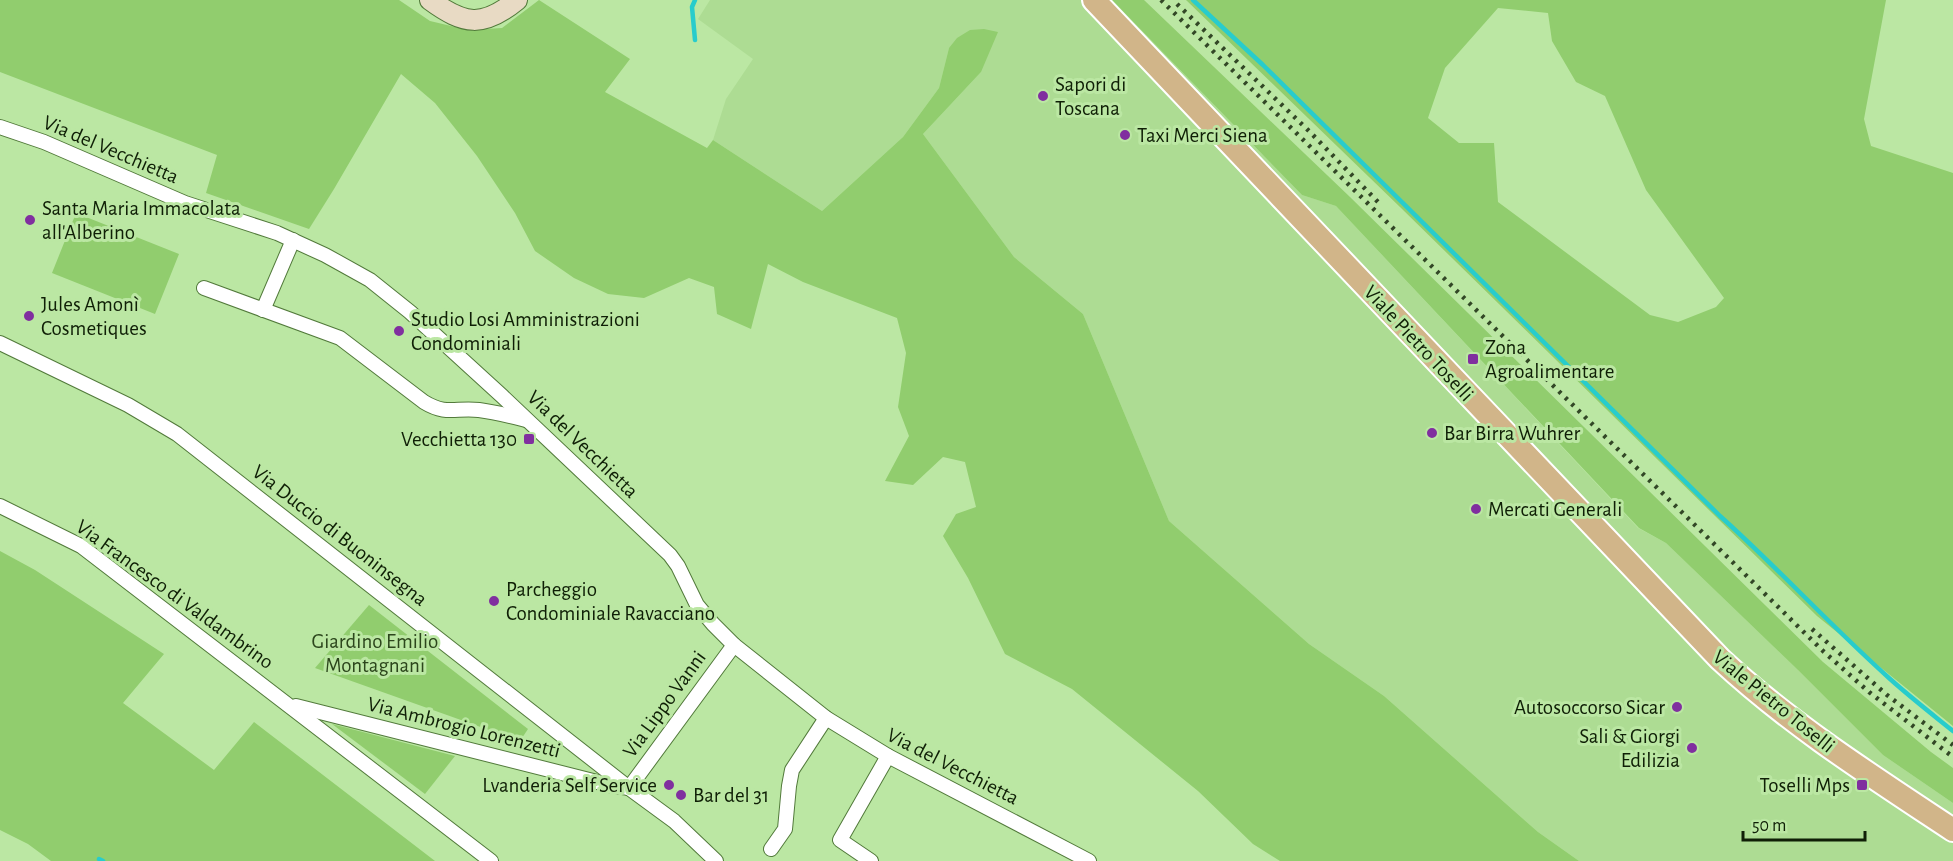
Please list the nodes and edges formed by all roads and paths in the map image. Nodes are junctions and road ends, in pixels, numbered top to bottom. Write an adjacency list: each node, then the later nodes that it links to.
1 (430, 0): 2 (street)
2 (517, 0)
3 (1094, 0): 16 (main road, Viale Pietro Toselli)
4 (0, 128): 5 (street, Via del Vecchietta)
5 (293, 240): 7 (street); 9 (street, Via del Vecchietta)
6 (204, 288): 7 (street)
7 (263, 310): 9 (street)
8 (0, 343): 15 (street, Via Duccio di Buoninsegna)
9 (528, 421): 11 (street, Via del Vecchietta)
10 (0, 506): 12 (street, Via Francesco di Valdambrino)
11 (734, 645): 13 (street, Via del Vecchietta); 15 (street, Via Lippo Vanni)
12 (289, 705): 15 (street, Via Ambrogio Lorenzetti); 18 (street, Via Francesco di Valdambrino)
13 (826, 718): 14 (street, Via del Vecchietta); 17 (street)
14 (888, 756): 20 (street); 21 (street, Via del Vecchietta)
15 (629, 788): 19 (street, Via Duccio di Buoninsegna)
16 (1953, 830)
17 (771, 849)
18 (491, 861)
19 (716, 861)
20 (871, 861)
21 (1089, 861)

